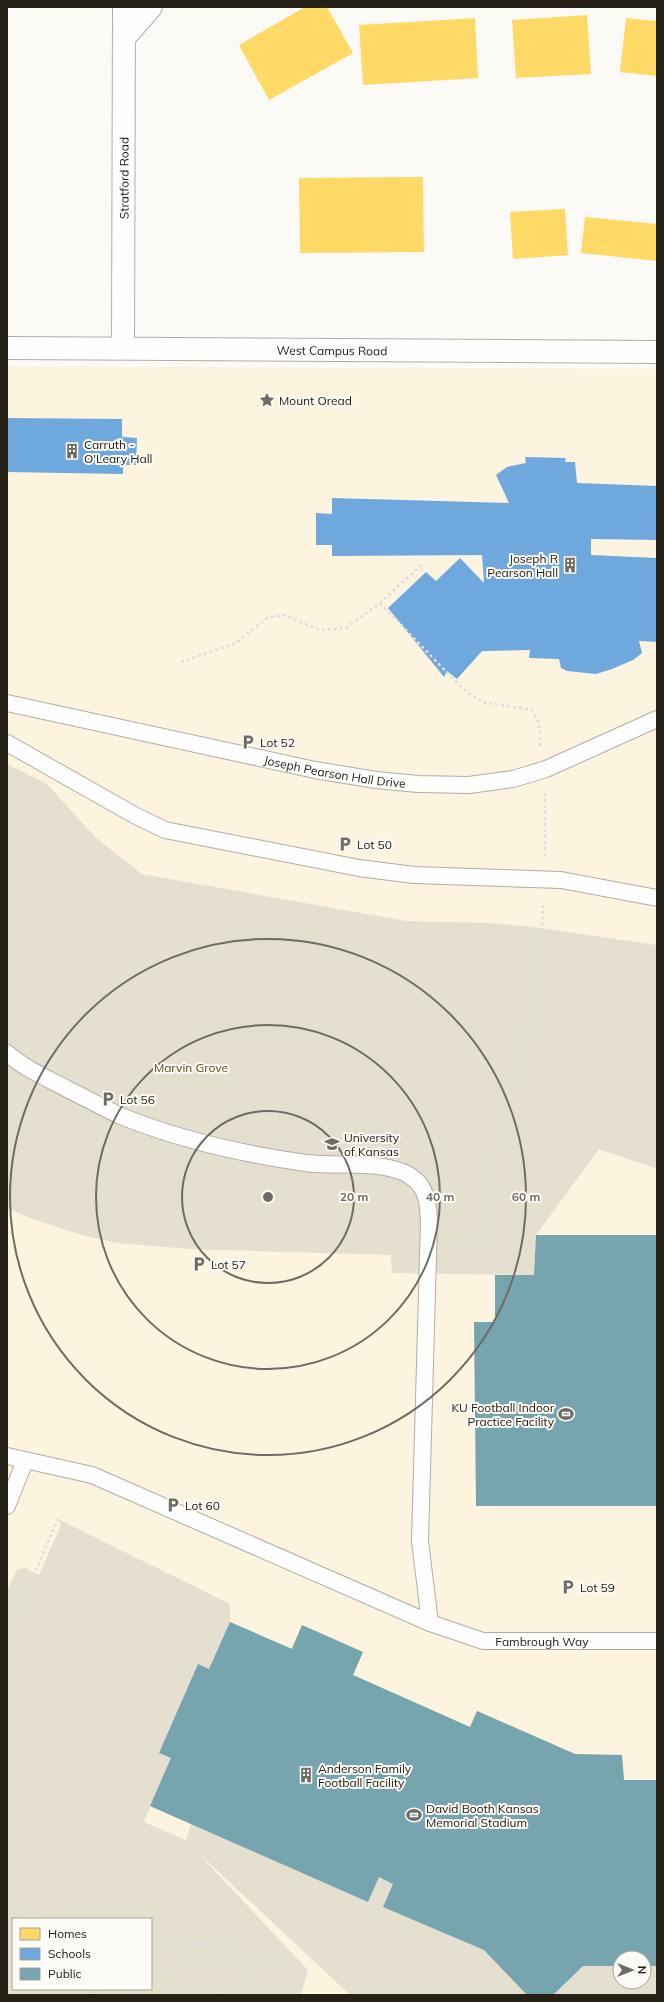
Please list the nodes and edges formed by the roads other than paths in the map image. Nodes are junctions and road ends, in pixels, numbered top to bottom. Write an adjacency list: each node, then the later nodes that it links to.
1 (124, 7): 3 (street, Stratford Road)
2 (151, 7): 3 (street)
3 (124, 38): 5 (street, Stratford Road)
4 (7, 348): 5 (street, West Campus Road)
5 (123, 348): 6 (street, West Campus Road)
6 (657, 352)
7 (7, 704): 8 (lane, Joseph Pearson Hall Drive)
8 (657, 719)
9 (7, 743): 10 (lane)
10 (657, 898)
11 (7, 1053): 15 (lane)
12 (7, 1456): 13 (lane, Fambrough Way)
13 (26, 1461): 14 (lane); 15 (lane, Fambrough Way)
14 (7, 1506)
15 (430, 1623): 16 (lane, Fambrough Way)
16 (657, 1641)

